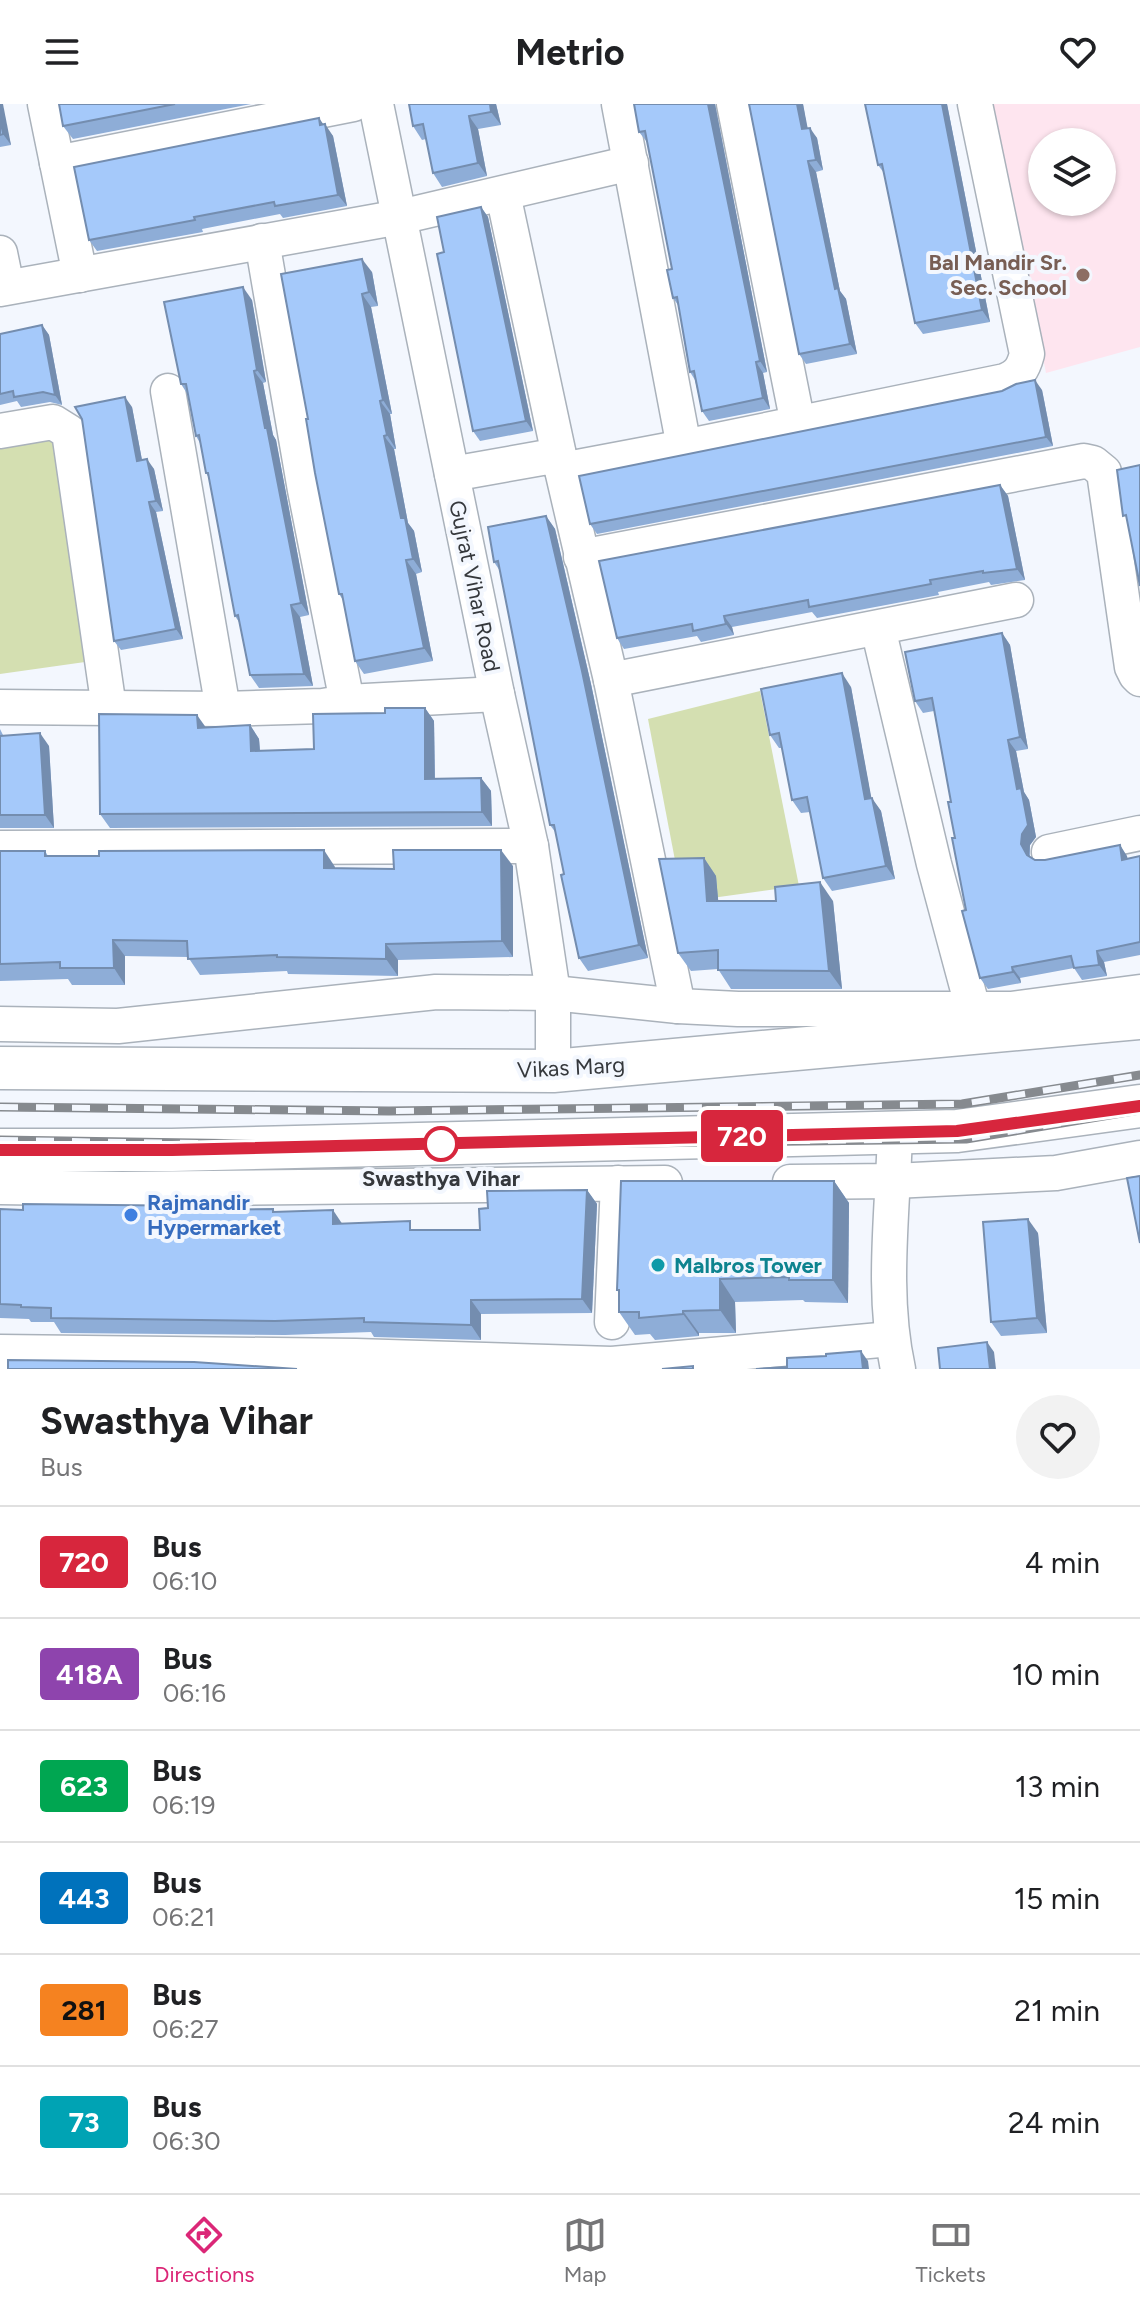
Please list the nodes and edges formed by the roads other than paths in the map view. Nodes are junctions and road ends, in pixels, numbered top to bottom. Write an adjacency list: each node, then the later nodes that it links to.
1 (45, 104): 7 (street)
2 (353, 104): 7 (street)
3 (376, 104): 10 (street, Gujrat Vihar Road)
4 (619, 104): 8 (street)
5 (734, 104): 16 (street)
6 (975, 104): 16 (street)
7 (57, 163): 13 (street)
8 (631, 163): 9 (street); 18 (street)
9 (503, 194): 10 (street); 19 (street)
10 (400, 217): 11 (street); 20 (street, Gujrat Vihar Road)
11 (262, 241): 13 (street); 27 (street)
12 (0, 253): 14 (street)
13 (80, 275): 14 (street)
14 (4, 288)
15 (168, 391): 30 (street)
16 (798, 424): 18 (street)
17 (0, 431): 29 (street)
18 (684, 447): 19 (street)
19 (560, 462): 20 (street); 21 (street)
20 (452, 474): 26 (street, Gujrat Vihar Road)
21 (581, 557): 24 (street); 25 (street)
22 (1016, 600): 23 (street)
23 (878, 628): 25 (street); 38 (street)
24 (1140, 679)
25 (611, 680): 37 (street)
26 (497, 694): 27 (street); 32 (street, Gujrat Vihar Road)
27 (347, 702): 30 (street)
28 (0, 707): 29 (street)
29 (109, 708): 30 (street)
30 (223, 709)
31 (1140, 833): 34 (street)
32 (531, 846): 33 (street); 36 (street, Gujrat Vihar Road)
33 (0, 848)
34 (1049, 852)
35 (1140, 992): 38 (street)
36 (553, 993): 37 (street); 40 (street); 42 (street, Gujrat Vihar Road)
37 (678, 1006): 38 (street)
38 (973, 1009)
39 (1140, 1018): 42 (main road, Vikas Marg)
40 (0, 1024)
41 (0, 1068): 42 (main road, Vikas Marg)
42 (553, 1071)
43 (1140, 1106): 44 (main road)
44 (895, 1132): 45 (main road); 47 (street)
45 (0, 1150)
46 (1140, 1158): 47 (street)
47 (894, 1181): 48 (street); 54 (street)
48 (756, 1182)
49 (618, 1183): 50 (street); 51 (street); 52 (street)
50 (695, 1183)
51 (0, 1187)
52 (612, 1322)
53 (0, 1352): 55 (street)
54 (895, 1354): 55 (street)
55 (612, 1366)

